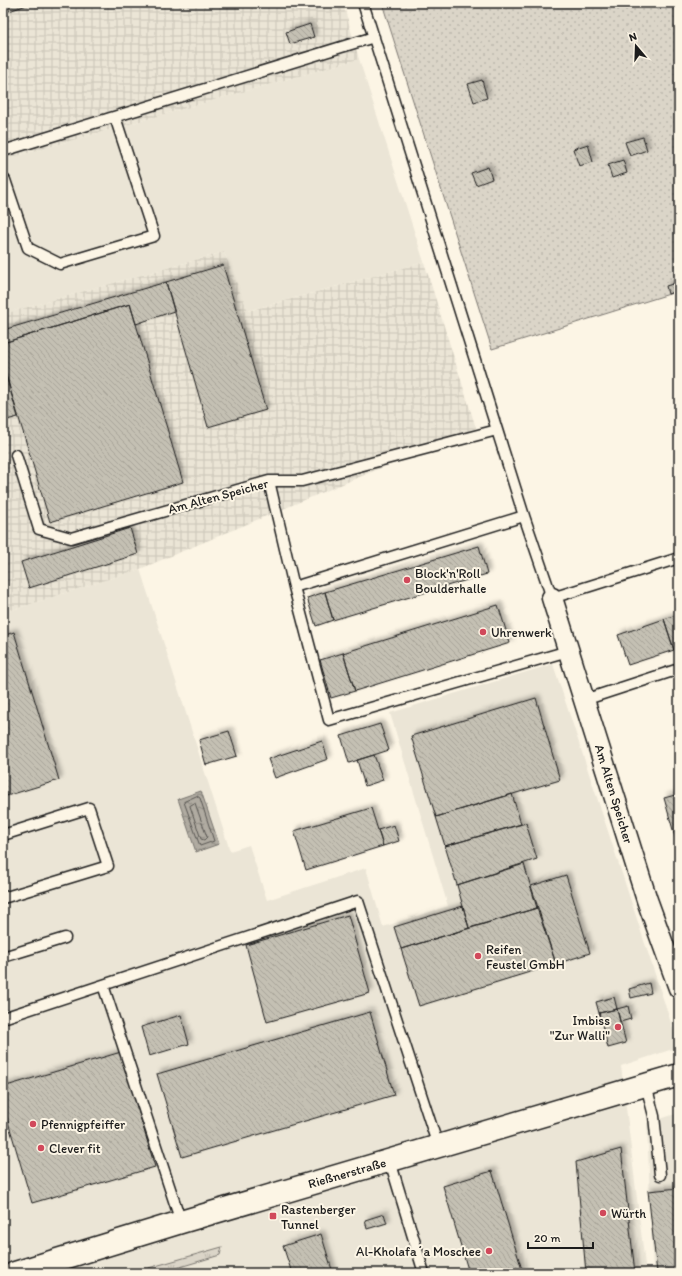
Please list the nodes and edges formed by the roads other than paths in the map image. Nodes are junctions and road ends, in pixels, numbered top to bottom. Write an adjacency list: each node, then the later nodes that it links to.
1 (363, 3): 2 (lane)
2 (374, 37): 3 (lane); 6 (lane)
3 (115, 117): 4 (lane); 5 (lane)
4 (3, 151)
5 (3, 179)
6 (497, 430): 8 (lane, Am Alten Speicher); 9 (lane)
7 (16, 455): 8 (lane, Am Alten Speicher)
8 (269, 481): 11 (lane)
9 (524, 516): 11 (lane); 12 (lane)
10 (679, 558): 12 (lane)
11 (294, 587): 13 (lane)
12 (552, 598): 13 (street, Am Alten Speicher)
13 (568, 650): 15 (street, Am Alten Speicher)
14 (679, 669): 15 (lane)
15 (584, 700): 21 (street, Am Alten Speicher)
16 (3, 835): 17 (lane)
17 (3, 898)
18 (65, 938): 19 (lane)
19 (3, 957)
20 (103, 985): 22 (lane); 25 (lane); 28 (lane)
21 (679, 988)
22 (3, 1018)
23 (679, 1075): 24 (street, Rießnerstraße)
24 (646, 1085): 25 (street, Rießnerstraße); 27 (lane)
25 (438, 1146): 26 (street, Rießnerstraße)
26 (390, 1161): 28 (street, Rießnerstraße); 30 (lane)
27 (660, 1175)
28 (181, 1222): 29 (street, Rießnerstraße)
29 (15, 1273)
30 (424, 1273)

